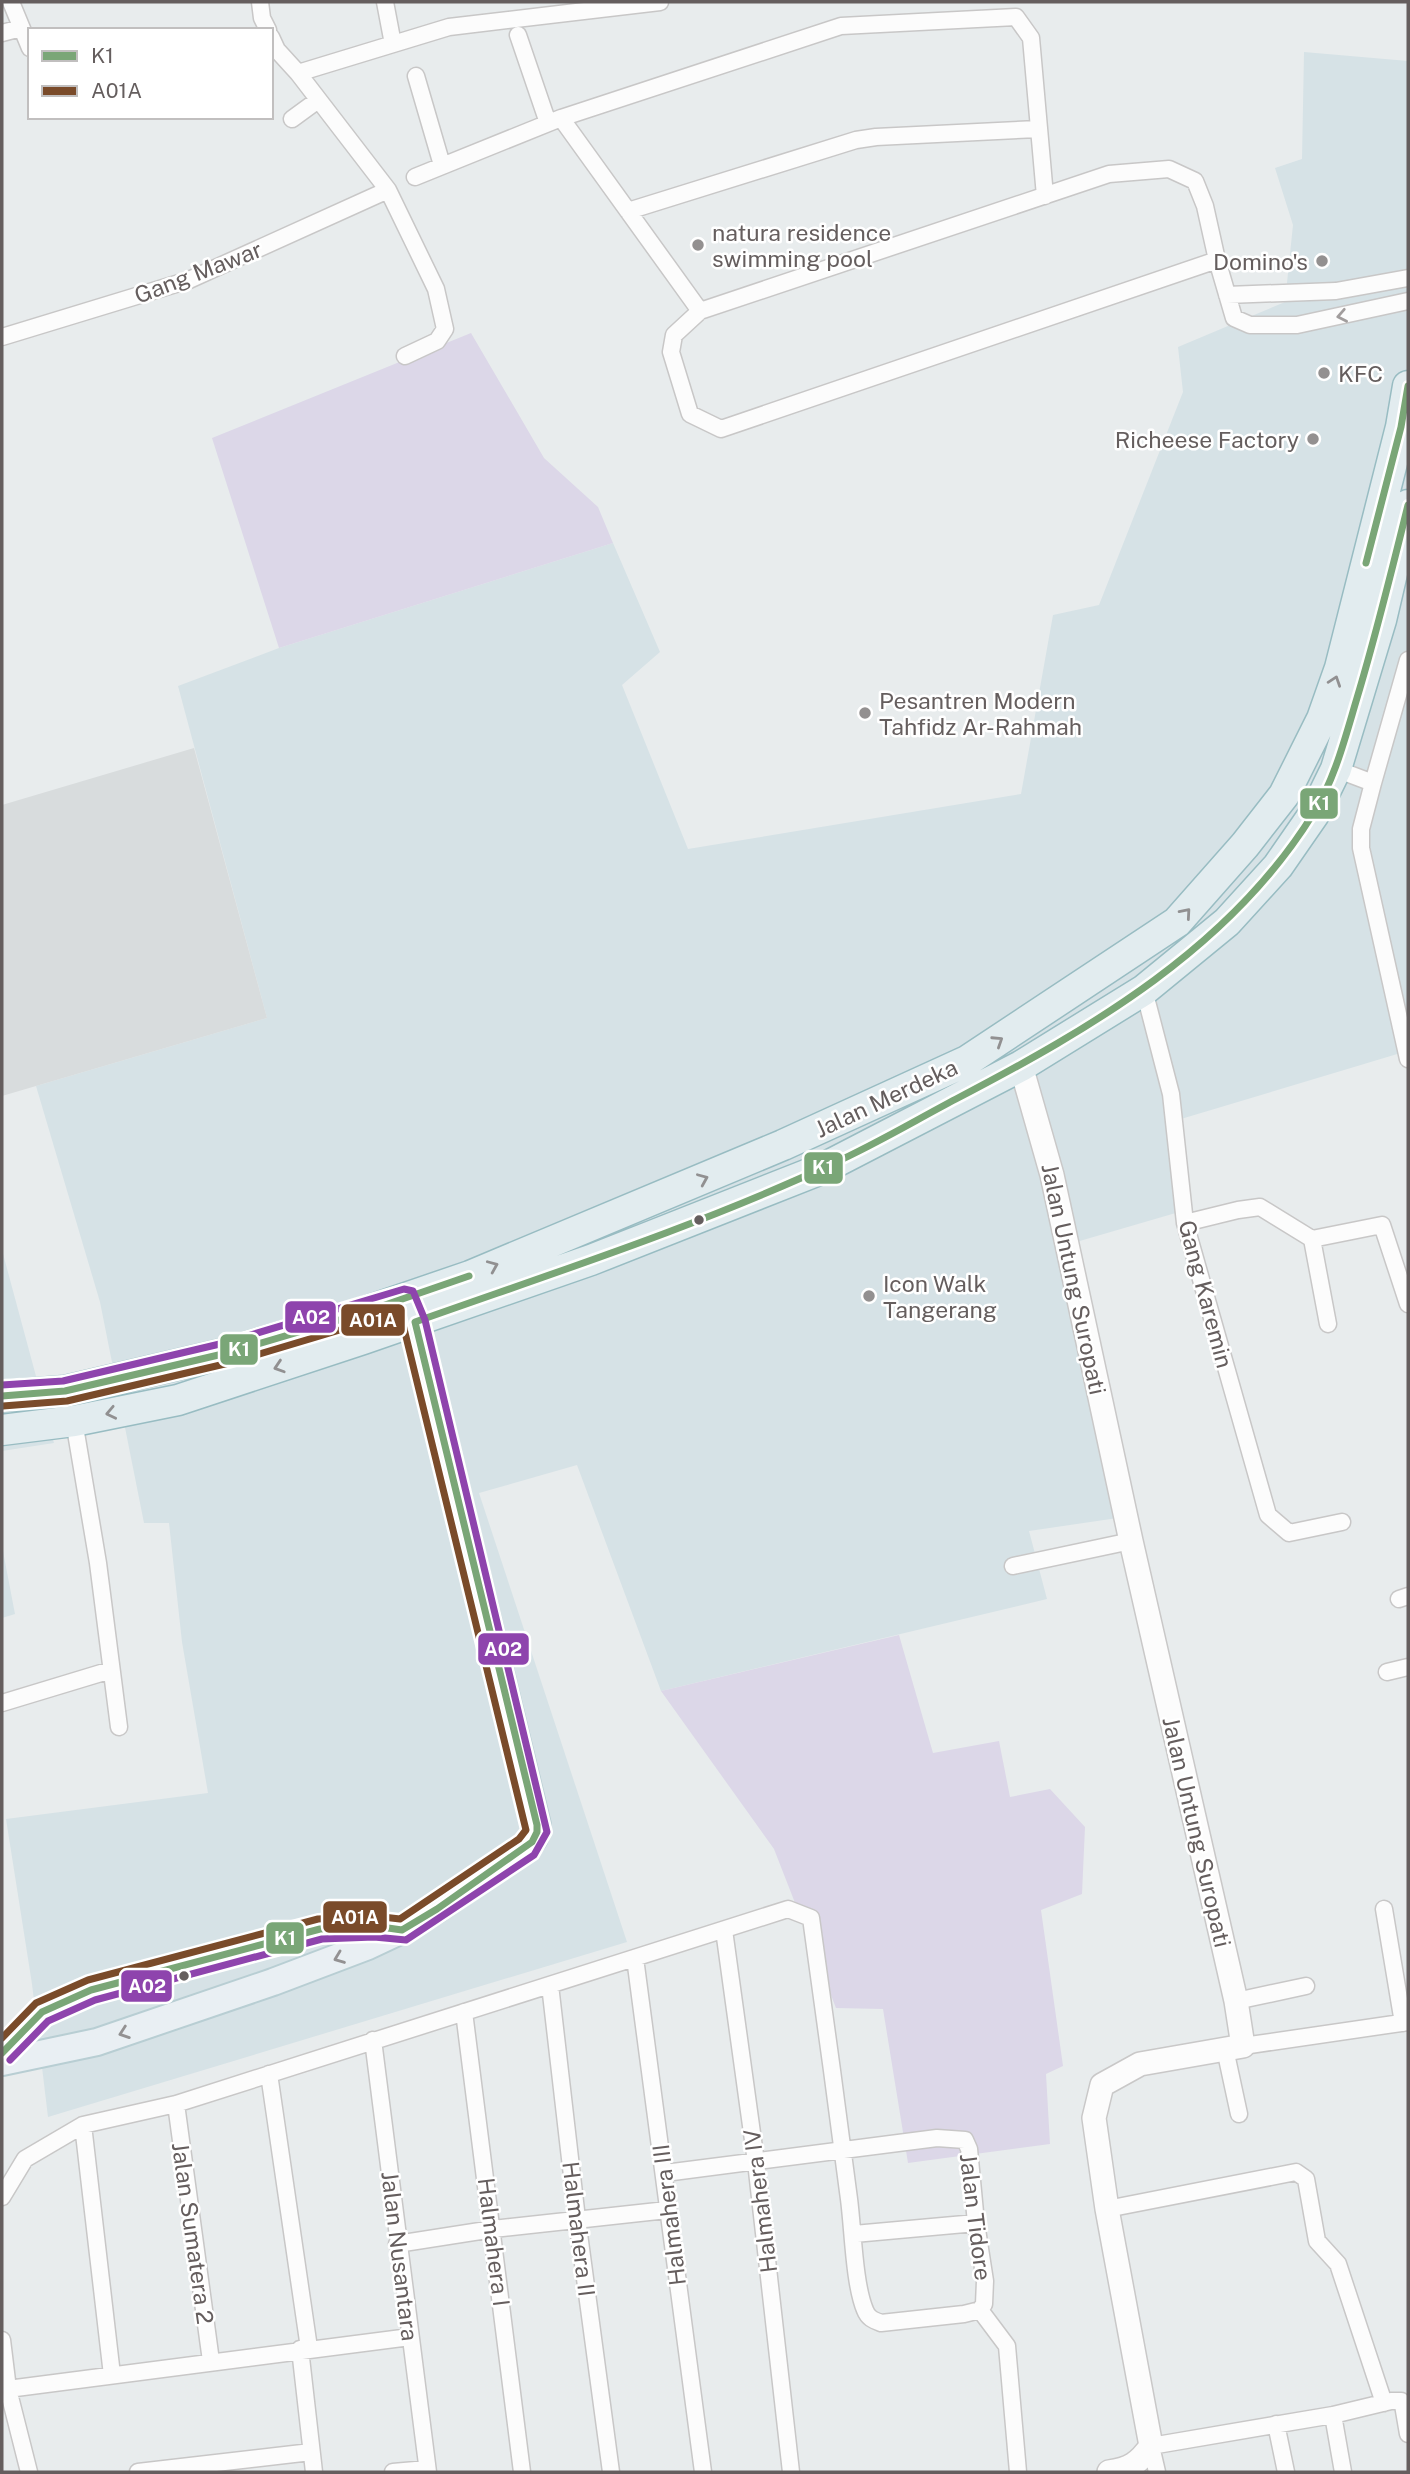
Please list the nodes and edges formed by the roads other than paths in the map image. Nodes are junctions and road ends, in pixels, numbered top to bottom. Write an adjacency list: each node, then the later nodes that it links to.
1 (11, 2): 5 (street)
2 (260, 2): 6 (street)
3 (385, 2): 11 (street)
4 (660, 2): 11 (street)
5 (21, 28): 7 (street); 10 (street)
6 (267, 28)
7 (2, 33)
8 (518, 35): 16 (street)
9 (273, 41): 12 (street)
10 (28, 44)
11 (393, 44): 12 (street)
12 (298, 73): 14 (street)
13 (416, 76): 18 (street)
14 (318, 100): 15 (street); 20 (street)
15 (292, 119)
16 (554, 121): 17 (street); 18 (street); 22 (street)
17 (1038, 128): 21 (street); 22 (street)
18 (442, 165): 19 (street)
19 (415, 177)
20 (388, 190): 28 (street, Gang Mawar); 29 (street)
21 (1045, 196): 23 (street); 27 (street)
22 (628, 211): 27 (street)
23 (1217, 260): 25 (street); 27 (street)
24 (1408, 278): 25 (street)
25 (1227, 295): 26 (street, one-way to 25)
26 (1408, 301)
27 (700, 311)
28 (2, 337)
29 (405, 356)
30 (1408, 392): 41 (highway, Jalan Merdeka, one-way to 30)
31 (1408, 505): 33 (highway)
32 (1408, 660): 34 (street)
33 (1336, 769): 34 (street); 35 (highway)
34 (1373, 783): 36 (street)
35 (1144, 990): 37 (highway); 38 (street, Gang Karemin)
36 (1408, 1059)
37 (1021, 1066): 41 (highway); 47 (street, Jalan Untung Suropati)
38 (1185, 1223): 39 (street); 46 (street, Gang Karemin)
39 (1312, 1238): 40 (street); 42 (street)
40 (1408, 1304)
41 (411, 1310): 43 (highway, Jalan Merdeka); 44 (highway, one-way to 44); 64 (main road, one-way to 64)
42 (1328, 1324)
43 (2, 1396)
44 (74, 1421): 45 (highway); 50 (street)
45 (2, 1430)
46 (1342, 1522)
47 (1130, 1541): 48 (street); 59 (street, Jalan Untung Suropati)
48 (1013, 1566)
49 (1408, 1667): 51 (street)
50 (111, 1670): 52 (street); 53 (street)
51 (1387, 1672)
52 (2, 1703)
53 (119, 1727)
54 (1384, 1909): 61 (street)
55 (724, 1930): 56 (street); 69 (street); 70 (street, Halmahera IV)
56 (635, 1958): 57 (street); 71 (street, Halmahera III)
57 (550, 1985): 60 (street); 75 (street, Halmahera II)
58 (1306, 1986): 59 (street)
59 (1236, 2001): 63 (street, Jalan Untung Suropati)
60 (464, 2012): 62 (street); 77 (street, Halmahera I)
61 (1406, 2022): 63 (street)
62 (373, 2040): 65 (street); 79 (street, Jalan Nusantara)
63 (1234, 2047): 67 (street); 73 (street)
64 (2, 2062)
65 (269, 2074): 66 (street); 83 (street)
66 (176, 2104): 68 (street); 84 (street, Jalan Sumatera 2)
67 (1239, 2114)
68 (83, 2126): 72 (street); 85 (street)
69 (843, 2151): 70 (street, Jalan Tidore); 76 (street, Jalan Tidore); 78 (street)
70 (756, 2162): 71 (street, Jalan Tidore); 101 (street, Halmahera IV)
71 (665, 2173): 74 (street, Halmahera III)
72 (2, 2197)
73 (1107, 2209): 87 (street); 91 (street)
74 (667, 2210): 75 (street); 100 (street, Halmahera III)
75 (577, 2219): 77 (street); 99 (street, Halmahera II)
76 (975, 2223): 78 (street); 80 (street, Jalan Tidore)
77 (493, 2229): 79 (street); 98 (street, Halmahera I)
78 (854, 2234): 80 (street, Jalan Tidore)
79 (397, 2244): 81 (street, Jalan Nusantara)
80 (980, 2309): 102 (street)
81 (410, 2337): 83 (street); 93 (street, Jalan Nusantara)
82 (2, 2340): 86 (street)
83 (304, 2349): 84 (street); 92 (street)
84 (211, 2361): 85 (street)
85 (112, 2375): 86 (street)
86 (8, 2389): 94 (street)
87 (1384, 2403): 88 (street); 90 (street)
88 (1333, 2415): 89 (street); 106 (street)
89 (1276, 2424): 91 (street); 105 (street)
90 (1408, 2434)
91 (1151, 2446): 103 (street); 104 (street)
92 (311, 2452): 95 (street); 96 (street)
93 (428, 2471): 97 (street)
94 (29, 2472)
95 (138, 2472)
96 (314, 2472)
97 (393, 2472)
98 (522, 2472)
99 (611, 2472)
100 (703, 2472)
101 (791, 2472)
102 (1018, 2472)
103 (1116, 2472)
104 (1157, 2472)
105 (1286, 2472)
106 (1343, 2472)

